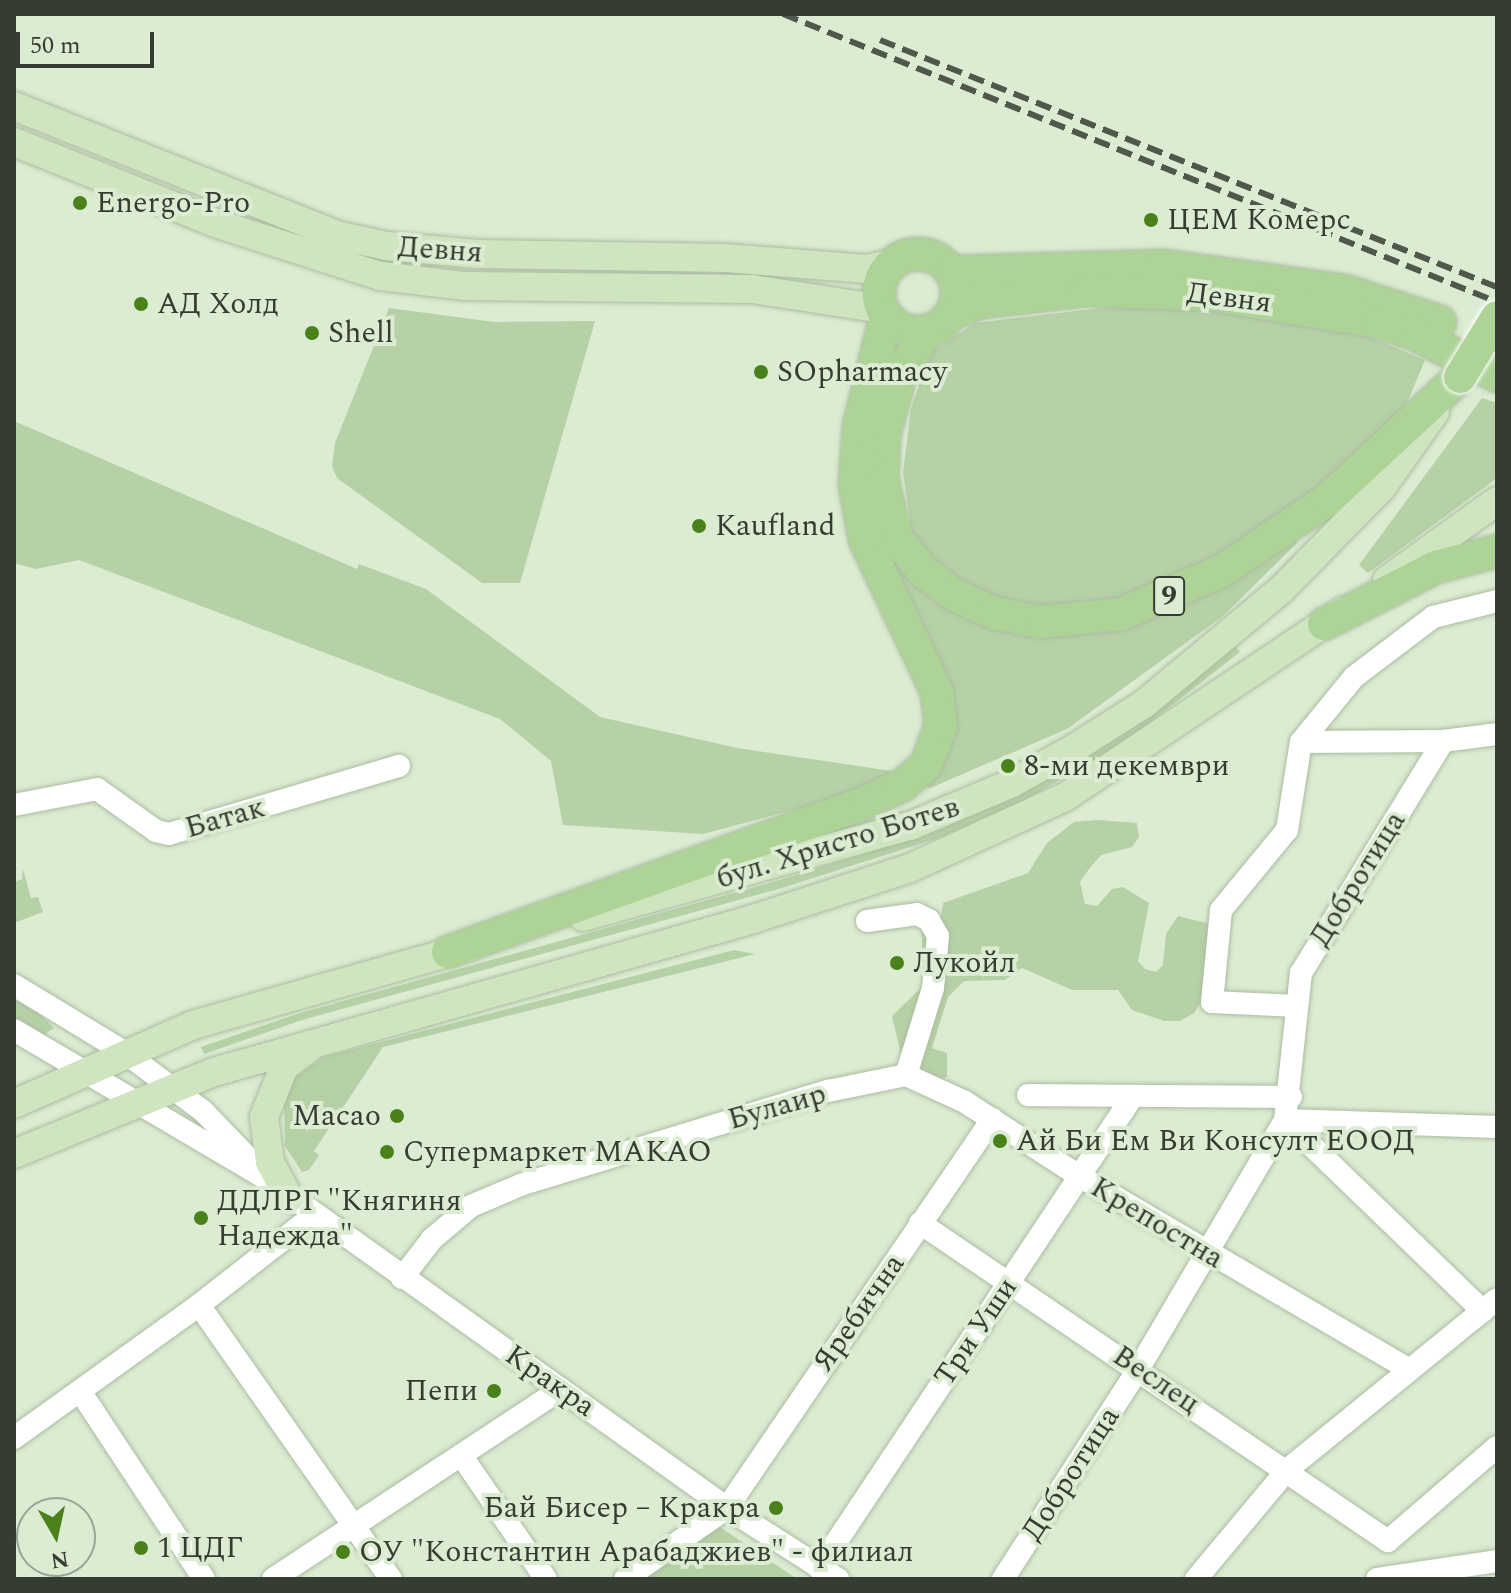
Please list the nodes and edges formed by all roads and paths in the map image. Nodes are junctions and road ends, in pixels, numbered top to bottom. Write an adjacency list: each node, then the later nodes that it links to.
1 (14, 106): 3 (main road, Девня)
2 (14, 142): 5 (main road, Девня)
3 (891, 264): 4 (highway); 5 (highway)
4 (951, 272): 7 (highway); 8 (highway, Девня)
5 (884, 312): 7 (highway); 21 (highway)
6 (1497, 317): 10 (highway, бул. Христо Ботев / 9, bridge)
7 (939, 323): 9 (highway, Девня); 10 (highway, 9)
8 (1497, 355)
9 (1497, 376)
10 (1455, 384): 21 (main road, бул. Христо Ботев)
11 (1497, 501): 14 (main road, бул. Христо Ботев)
12 (1497, 551): 14 (highway)
13 (1497, 601): 17 (street)
14 (1324, 624): 25 (main road, бул. Христо Ботев)
15 (1497, 734): 16 (street)
16 (1443, 741): 17 (street); 23 (street, Добротица)
17 (1301, 742): 23 (street)
18 (399, 766): 19 (street, Батак)
19 (14, 805)
20 (867, 921): 28 (street)
21 (448, 952): 26 (main road, бул. Христо Ботев)
22 (14, 985): 26 (street, Кракра)
23 (1297, 1006): 32 (street, Добротица)
24 (14, 1030): 27 (street, Кракра)
25 (316, 1043): 29 (main road, бул. Христо Ботев); 41 (main road)
26 (124, 1052): 27 (main road, бул. Христо Ботев); 29 (street, Кракра)
27 (82, 1072): 33 (street, Кракра); 34 (main road, бул. Христо Ботев)
28 (906, 1075): 35 (street, Крепостна); 45 (street, Булаир)
29 (169, 1087): 33 (main road, бул. Христо Ботев); 39 (street, Кракра)
30 (1028, 1095): 31 (street)
31 (1133, 1096): 32 (street); 40 (street, Три Уши)
32 (1291, 1097): 36 (street, Добротица)
33 (135, 1101): 38 (main road, бул. Христо Ботев); 39 (street, Кракра)
34 (14, 1104)
35 (992, 1119): 40 (street, Крепостна); 43 (street, Яребична)
36 (1285, 1120): 37 (street); 44 (street, Добротица); 48 (street)
37 (1497, 1127)
38 (14, 1154)
39 (264, 1177): 41 (street, Кракра)
40 (1081, 1177): 44 (street, Крепостна); 46 (street, Три Уши)
41 (289, 1198): 42 (street, Кракра)
42 (313, 1216): 45 (street, Кракра); 47 (street)
43 (920, 1223): 46 (street, Веслец); 57 (street, Яребична)
44 (1207, 1253): 49 (street, Добротица); 50 (street, Крепостна)
45 (402, 1278): 51 (street, Кракра)
46 (1009, 1283): 49 (street, Веслец); 61 (street, Три Уши)
47 (199, 1305): 52 (street); 58 (street)
48 (1490, 1305): 50 (street)
49 (1139, 1368): 56 (street, Веслец); 68 (street, Добротица)
50 (1410, 1370): 56 (street)
51 (561, 1389): 55 (street); 57 (street, Кракра)
52 (80, 1391): 53 (street); 63 (street)
53 (14, 1438)
54 (1497, 1447): 59 (street)
55 (461, 1455): 58 (street); 66 (street)
56 (1288, 1469): 59 (street, Веслец); 69 (street)
57 (727, 1508): 61 (street, Кракра); 67 (street)
58 (355, 1526): 64 (street); 65 (street)
59 (1388, 1541): 62 (street)
60 (1497, 1561): 62 (street)
61 (829, 1574)
62 (1403, 1577): 70 (street)
63 (204, 1579)
64 (273, 1579)
65 (391, 1579)
66 (546, 1579)
67 (625, 1579)
68 (1003, 1579)
69 (1196, 1579)
70 (1377, 1579)

